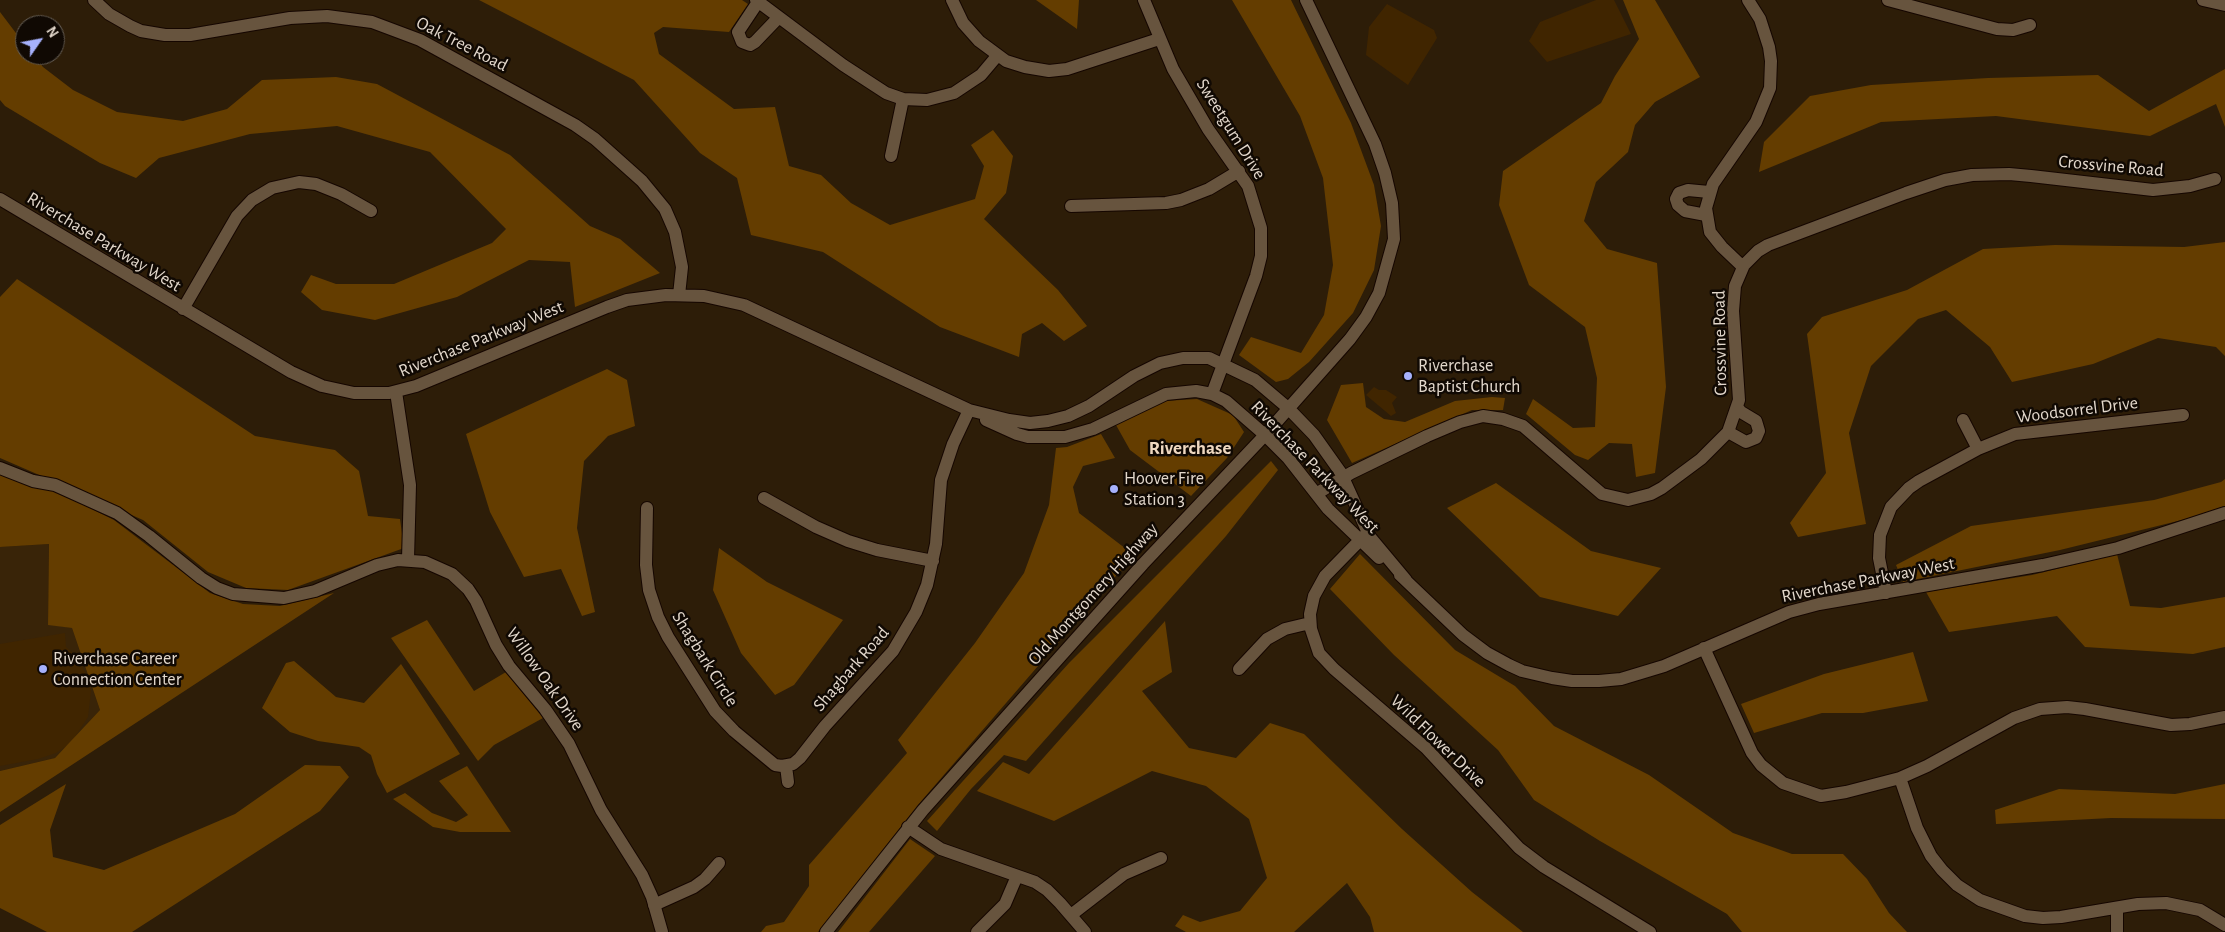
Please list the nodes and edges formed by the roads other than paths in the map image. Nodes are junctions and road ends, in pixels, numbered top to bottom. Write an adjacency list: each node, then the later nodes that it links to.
1 (94, 0): 24 (street, Oak Tree Road)
2 (952, 0): 13 (street)
3 (1144, 0): 12 (street, Sweetgum Drive)
4 (1306, 0): 30 (street, Old Montgomery Highway)
5 (1748, 0): 18 (street)
6 (1888, 0): 11 (street)
7 (2203, 0): 9 (street)
8 (757, 1): 10 (street); 10 (street)
9 (2225, 5)
10 (778, 18): 14 (street)
11 (2030, 25)
12 (1159, 39): 13 (street); 16 (street, Sweetgum Drive)
13 (997, 56): 14 (street)
14 (903, 99): 15 (street)
15 (891, 156)
16 (1239, 171): 20 (street); 26 (street, Sweetgum Drive)
17 (2215, 179): 23 (street, Crossvine Road)
18 (1709, 192): 22 (street); 22 (street)
19 (0, 199): 25 (street, Riverchase Parkway West)
20 (1071, 206)
21 (371, 211): 25 (street)
22 (1706, 215): 23 (street)
23 (1743, 267): 29 (street, Crossvine Road)
24 (679, 295): 27 (street, Riverchase Parkway West); 31 (street, Riverchase Parkway West)
25 (183, 308): 27 (street, Riverchase Parkway West)
26 (1223, 364): 28 (street, Sweetgum Drive); 30 (street, Riverchase Parkway West); 31 (street, Riverchase Parkway West)
27 (396, 392): 44 (street)
28 (1212, 394): 31 (street, Riverchase Parkway West); 35 (street, Riverchase Parkway West)
29 (1737, 407): 34 (street, Crossvine Road); 34 (street)
30 (1288, 408): 35 (street, Old Montgomery Highway); 38 (street, Riverchase Parkway West)
31 (969, 410): 45 (street, Shagbark Road)
32 (2183, 415): 36 (street, Woodsorrel Drive)
33 (1963, 420): 36 (street)
34 (1728, 432): 38 (street, Crossvine Road)
35 (1264, 435): 39 (street, Riverchase Parkway West); 54 (street, Old Montgomery Highway)
36 (1978, 449): 46 (street, Woodsorrel Drive)
37 (0, 468): 44 (street, Willow Oak Drive)
38 (1343, 478): 39 (street, Crossvine Road); 43 (street, Riverchase Parkway West)
39 (1316, 494): 43 (street, Riverchase Parkway West)
40 (764, 498): 45 (street)
41 (648, 508): 51 (street, Shagbark Circle)
42 (2225, 514): 46 (street, Riverchase Parkway West)
43 (1363, 536): 47 (street, Wild Flower Drive); 48 (street, Riverchase Parkway West)
44 (408, 560): 58 (street, Willow Oak Drive)
45 (933, 561): 51 (street, Shagbark Road)
46 (1886, 593): 48 (street, Riverchase Parkway West)
47 (1310, 623): 49 (street); 66 (street, Wild Flower Drive)
48 (1704, 648): 52 (street)
49 (1239, 669)
50 (2225, 717): 52 (street)
51 (786, 766): 53 (street)
52 (1900, 778): 59 (street)
53 (788, 782)
54 (908, 827): 57 (street); 63 (street, Old Montgomery Highway)
55 (1161, 858): 60 (street)
56 (720, 863): 58 (street)
57 (1017, 876): 60 (street); 64 (street)
58 (654, 905): 62 (street, Willow Oak Drive)
59 (2116, 908): 61 (street); 67 (street)
60 (1071, 915): 65 (street)
61 (2225, 926)
62 (662, 932)
63 (826, 932)
64 (977, 932)
65 (1085, 932)
66 (1650, 932)
67 (2117, 932)

